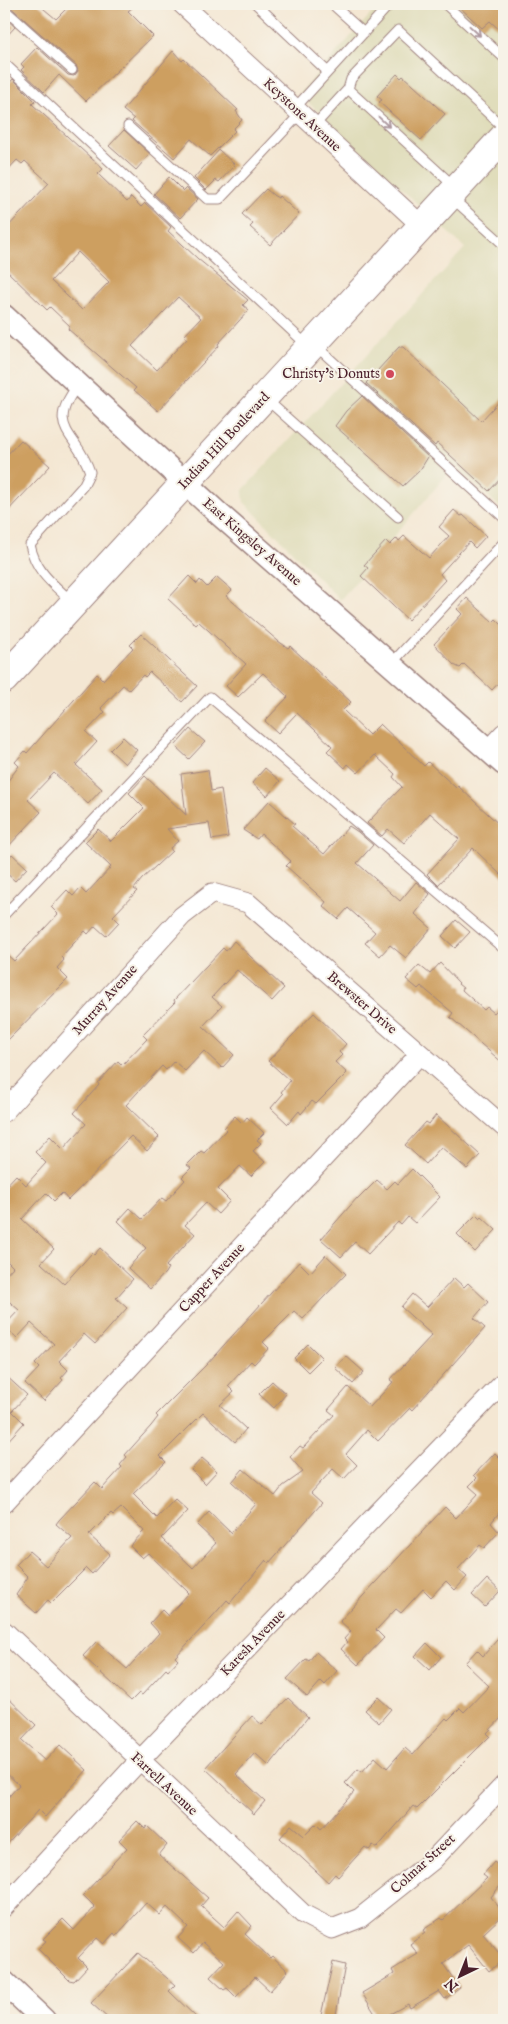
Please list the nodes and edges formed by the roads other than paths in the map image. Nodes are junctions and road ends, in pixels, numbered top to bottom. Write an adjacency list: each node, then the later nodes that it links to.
1 (182, 4): 13 (street, Keystone Avenue)
2 (256, 4): 11 (lane)
3 (332, 4): 7 (lane)
4 (390, 4): 7 (lane)
5 (446, 4): 8 (lane, one-way to 8)
6 (4, 9): 10 (lane)
7 (364, 33): 11 (lane)
8 (504, 58)
9 (4, 64): 21 (lane)
10 (72, 70)
11 (328, 72): 13 (lane)
12 (348, 89): 13 (lane); 15 (lane); 17 (lane, one-way to 17)
13 (303, 116): 14 (lane); 18 (street, Keystone Avenue)
14 (128, 126)
15 (504, 128)
16 (504, 136): 17 (main road, Indian Hill Boulevard)
17 (453, 192): 18 (main road, Indian Hill Boulevard); 19 (lane)
18 (422, 226): 21 (main road, Indian Hill Boulevard)
19 (504, 245)
20 (4, 316): 22 (street, East Kingsley Avenue)
21 (312, 346): 23 (main road, Indian Hill Boulevard); 26 (lane)
22 (78, 385): 24 (street, East Kingsley Avenue); 28 (lane)
23 (264, 397): 24 (main road, Indian Hill Boulevard); 25 (lane)
24 (185, 484): 28 (main road, Indian Hill Boulevard); 29 (street, East Kingsley Avenue)
25 (398, 517)
26 (504, 518)
27 (504, 542): 29 (lane)
28 (74, 603): 30 (main road, Indian Hill Boulevard)
29 (390, 664): 32 (street, East Kingsley Avenue)
30 (10, 668)
31 (504, 733): 32 (street)
32 (496, 757)
33 (212, 893): 36 (street, Brewster Drive); 37 (street, Murray Avenue)
34 (4, 916): 35 (lane)
35 (504, 949)
36 (420, 1054): 38 (street, Brewster Drive); 40 (street, Capper Avenue)
37 (4, 1112)
38 (504, 1127)
39 (504, 1382): 42 (street, Karesh Avenue)
40 (4, 1503)
41 (4, 1631): 42 (street, Farrell Avenue)
42 (139, 1761): 44 (street, Karesh Avenue); 45 (street, Farrell Avenue)
43 (504, 1785): 45 (street, Colmar Street)
44 (4, 1907)
45 (332, 1929)
46 (4, 1982): 47 (street)
47 (44, 2020)

